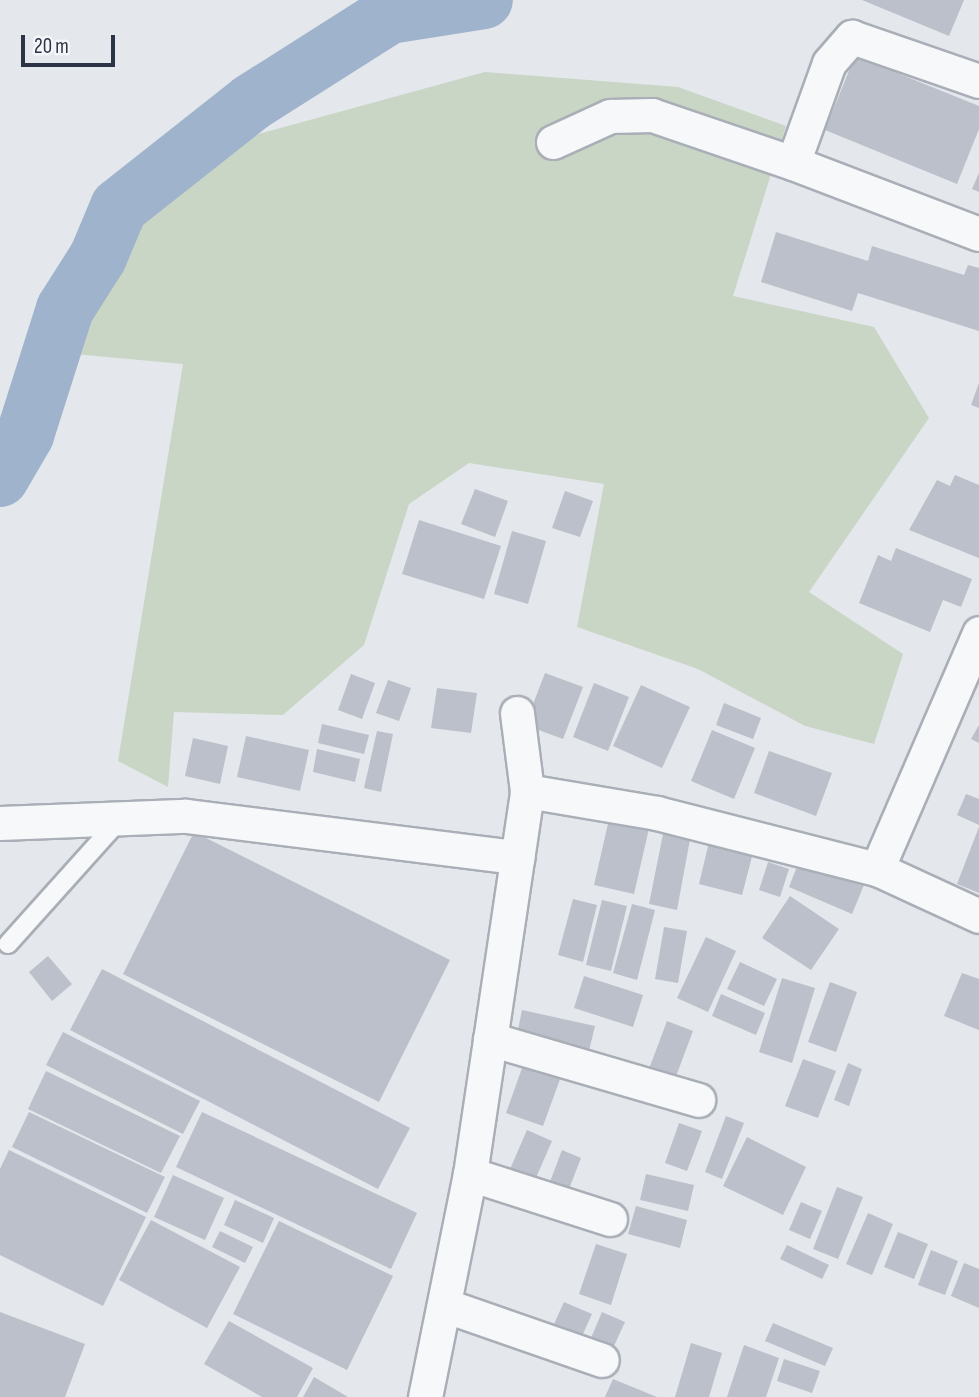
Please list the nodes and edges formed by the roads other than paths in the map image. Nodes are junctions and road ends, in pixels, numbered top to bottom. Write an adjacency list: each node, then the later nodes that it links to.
1 (979, 82): 3 (street)
2 (553, 142): 3 (street)
3 (793, 163): 4 (street)
4 (979, 234)
5 (975, 655): 11 (street)
6 (517, 713): 7 (street)
7 (527, 791): 10 (street); 11 (street)
8 (120, 819): 9 (street); 10 (street); 13 (lane)
9 (0, 823)
10 (517, 857): 14 (street)
11 (877, 869): 12 (street)
12 (979, 916)
13 (8, 944)
14 (490, 1039): 15 (street); 16 (street)
15 (698, 1100)
16 (470, 1174): 17 (street); 18 (street)
17 (610, 1219)
18 (444, 1305): 19 (street); 20 (street)
19 (602, 1360)
20 (425, 1397)

